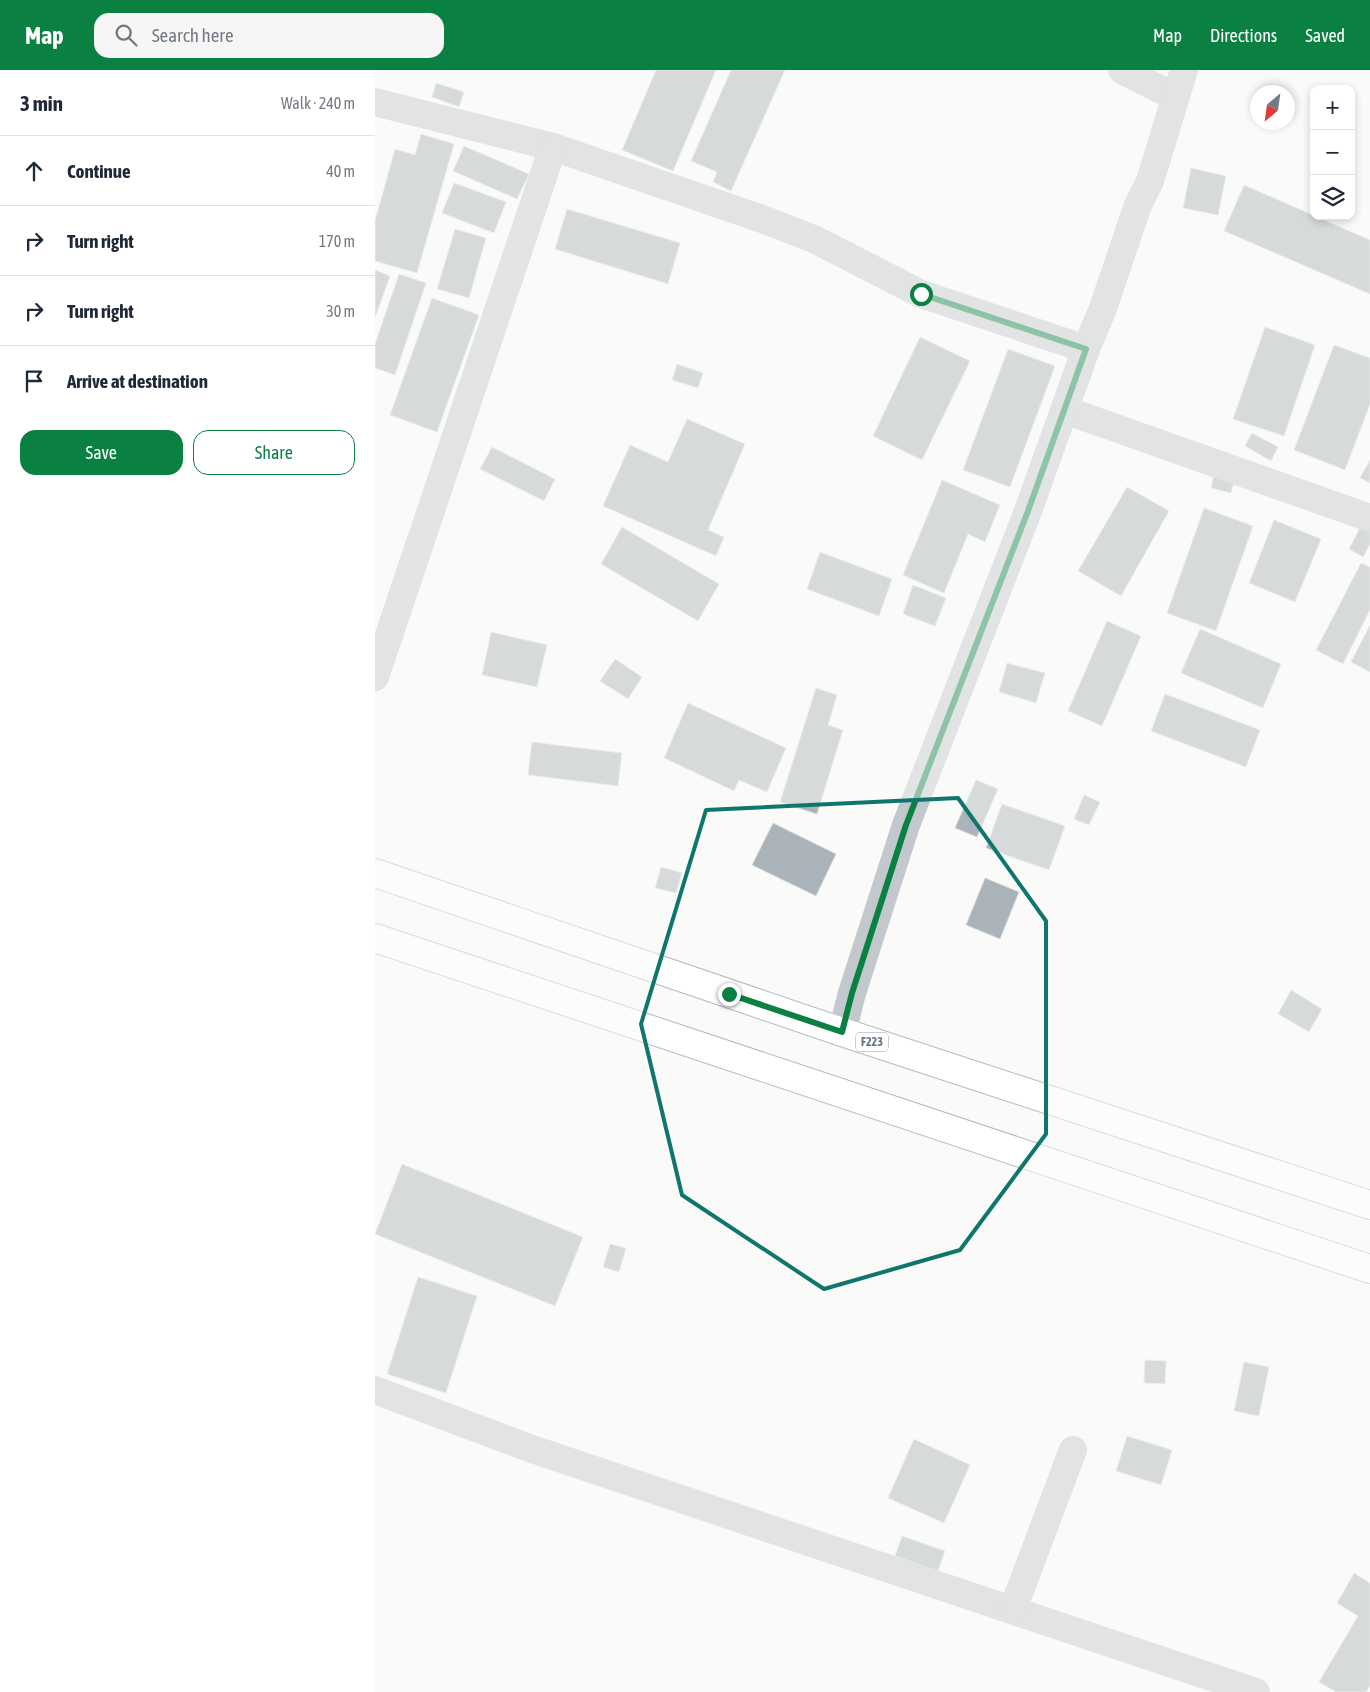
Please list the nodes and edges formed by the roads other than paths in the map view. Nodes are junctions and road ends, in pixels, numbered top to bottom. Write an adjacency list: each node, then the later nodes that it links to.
1 (1122, 70): 3 (street)
2 (1185, 70): 3 (street)
3 (1175, 97): 6 (street)
4 (375, 102): 5 (street)
5 (553, 148): 6 (street); 9 (street)
6 (1086, 349): 7 (street)
7 (1065, 410): 8 (street); 12 (street)
8 (1370, 518)
9 (375, 676)
10 (375, 873): 12 (main road, F223)
11 (375, 938): 14 (main road)
12 (842, 1032): 13 (main road, F223)
13 (1370, 1204)
14 (1370, 1269)
15 (375, 1390): 17 (street)
16 (1073, 1450): 17 (street)
17 (1013, 1609): 18 (street)
18 (1256, 1692)

